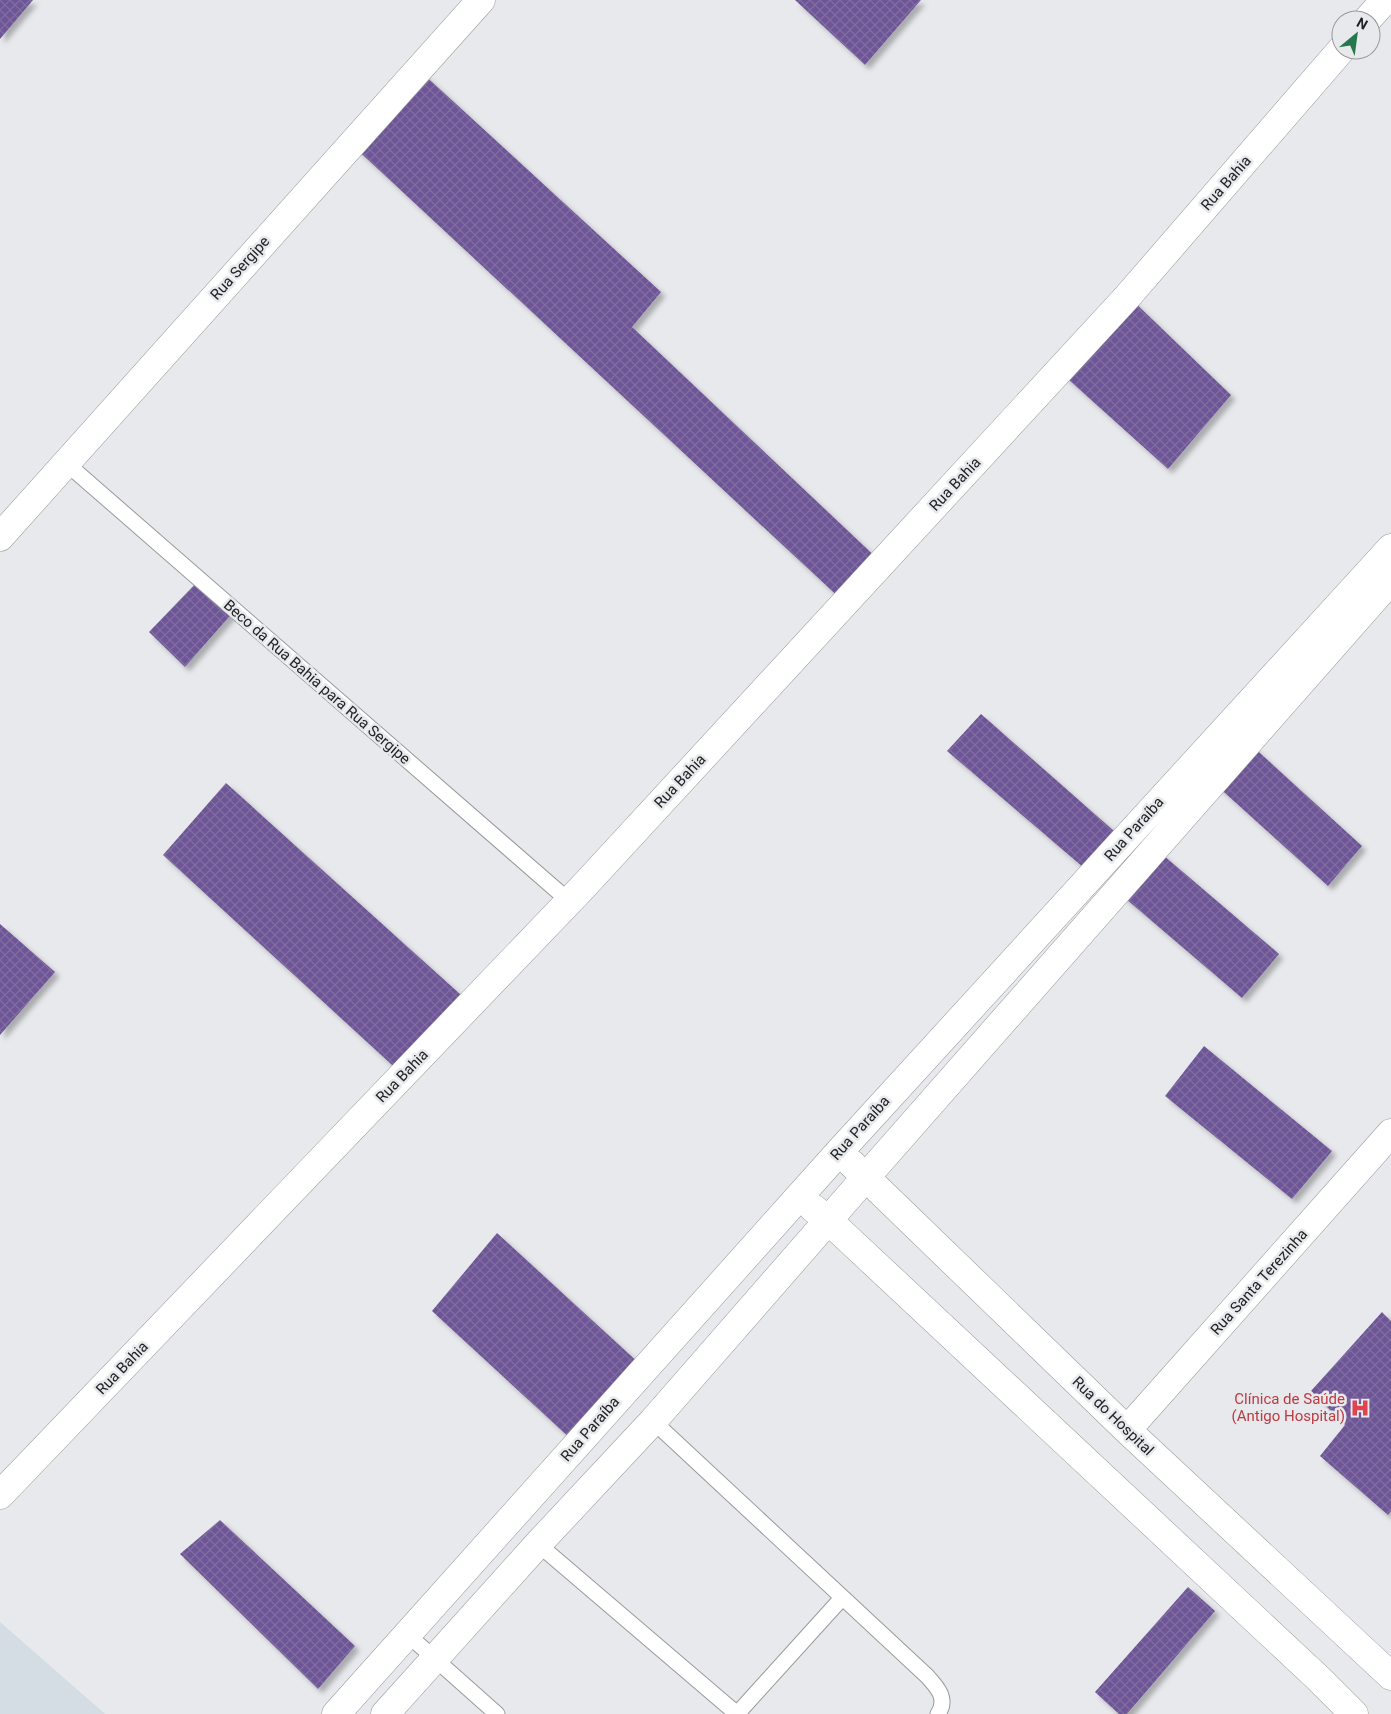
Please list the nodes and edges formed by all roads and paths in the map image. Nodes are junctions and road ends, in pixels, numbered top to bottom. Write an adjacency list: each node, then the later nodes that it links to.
1 (481, 0): 5 (street, Rua Sergipe)
2 (1385, 0): 3 (street)
3 (1376, 10)
4 (1332, 60): 9 (street, Rua Bahia)
5 (66, 463): 6 (street, Rua Sergipe); 9 (lane, Beco da Rua Bahia para Rua Sergipe)
6 (0, 537)
7 (1391, 548): 11 (street, Rua Paraíba)
8 (1391, 580): 12 (street, Rua Paraíba)
9 (569, 901): 17 (street, Rua Bahia)
10 (1391, 1134): 16 (street, Rua Santa Terezinha)
11 (839, 1152): 12 (street, Rua do Hospital); 13 (street, Rua Paraíba)
12 (866, 1177): 14 (street, Rua Paraíba); 16 (street, Rua do Hospital)
13 (798, 1196): 14 (street); 20 (street, Rua Paraíba)
14 (828, 1220): 15 (street, Rua Paraíba); 28 (street)
15 (653, 1421): 18 (street, Rua Paraíba); 19 (lane)
16 (1127, 1430): 22 (street, Rua do Hospital)
17 (0, 1495)
18 (538, 1544): 21 (street, Rua Paraíba); 26 (lane)
19 (842, 1598): 26 (lane); 27 (lane)
20 (406, 1634): 21 (lane); 23 (street, Rua Paraíba)
21 (435, 1659): 24 (street, Rua Paraíba); 25 (lane)
22 (1391, 1676)
23 (336, 1714)
24 (385, 1714)
25 (497, 1714)
26 (737, 1714)
27 (938, 1714)
28 (1354, 1714)

